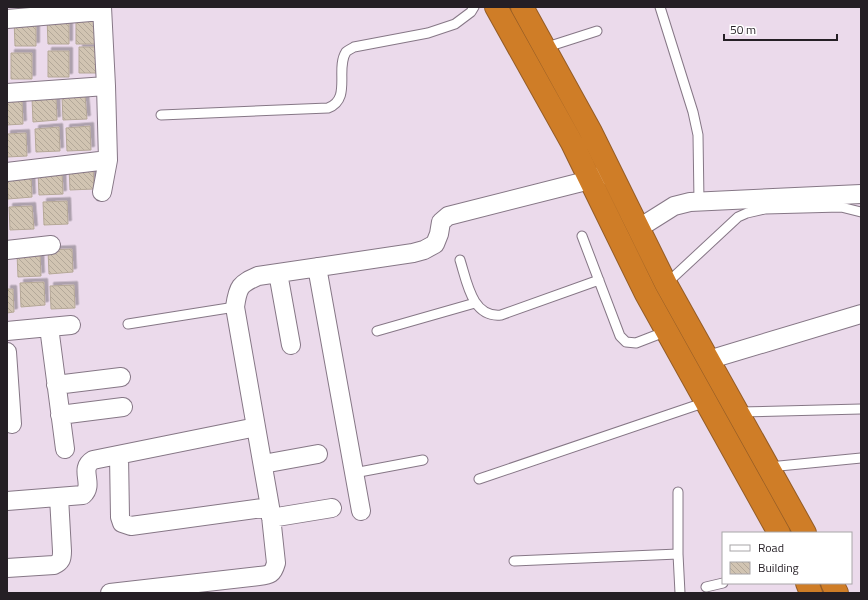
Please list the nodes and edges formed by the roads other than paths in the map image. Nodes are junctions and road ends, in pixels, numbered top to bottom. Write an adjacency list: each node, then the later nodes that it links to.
1 (474, 7): 13 (lane)
2 (496, 7): 17 (highway)
3 (522, 7): 10 (highway)
4 (660, 7): 20 (lane)
5 (102, 9): 6 (street); 11 (street)
6 (61, 11): 7 (street)
7 (31, 12): 8 (street)
8 (7, 19)
9 (597, 31): 10 (lane)
10 (544, 48): 16 (highway)
11 (106, 86): 12 (street); 14 (street)
12 (7, 93)
13 (161, 115)
14 (108, 160): 15 (street); 18 (street)
15 (7, 172)
16 (611, 172): 17 (street); 22 (highway)
17 (590, 180): 27 (street); 39 (highway)
18 (102, 192)
19 (861, 194): 20 (street)
20 (699, 202): 22 (street)
21 (861, 212): 30 (lane)
22 (639, 228): 30 (highway)
23 (582, 236): 29 (lane)
24 (50, 245): 25 (street)
25 (7, 250)
26 (460, 260): 31 (lane)
27 (318, 267): 28 (street); 59 (street)
28 (278, 273): 32 (street); 40 (street)
29 (599, 280): 31 (lane); 39 (lane)
30 (666, 284): 42 (highway)
31 (474, 303): 38 (lane)
32 (235, 307): 34 (lane); 51 (street)
33 (861, 314): 42 (street)
34 (128, 324)
35 (71, 325): 36 (street)
36 (49, 327): 37 (street); 44 (street)
37 (7, 331)
38 (377, 331)
39 (667, 331): 45 (highway)
40 (291, 345)
41 (7, 352): 50 (street)
42 (708, 360): 48 (highway)
43 (121, 377): 44 (street)
44 (56, 385): 49 (street)
45 (706, 402): 60 (lane); 67 (highway)
46 (123, 407): 49 (street)
47 (861, 410): 48 (lane)
48 (738, 412): 58 (highway)
49 (60, 415): 52 (street)
50 (12, 424)
51 (256, 427): 54 (street); 57 (street)
52 (65, 449)
53 (318, 454): 57 (street)
54 (119, 455): 62 (street); 66 (street)
55 (861, 458): 58 (lane)
56 (423, 460): 59 (lane)
57 (263, 464): 66 (street)
58 (768, 467): 68 (highway)
59 (354, 473): 65 (street)
60 (479, 479)
61 (678, 492): 69 (lane)
62 (59, 497): 63 (street); 71 (street)
63 (7, 501)
64 (332, 508): 66 (street)
65 (361, 511)
66 (270, 512): 75 (street)
67 (778, 532)
68 (804, 532)
69 (678, 554): 70 (lane); 76 (lane)
70 (514, 561)
71 (7, 568)
72 (722, 583): 74 (lane)
73 (832, 584): 77 (highway)
74 (706, 587)
75 (110, 593)
76 (680, 593)
77 (837, 593)

